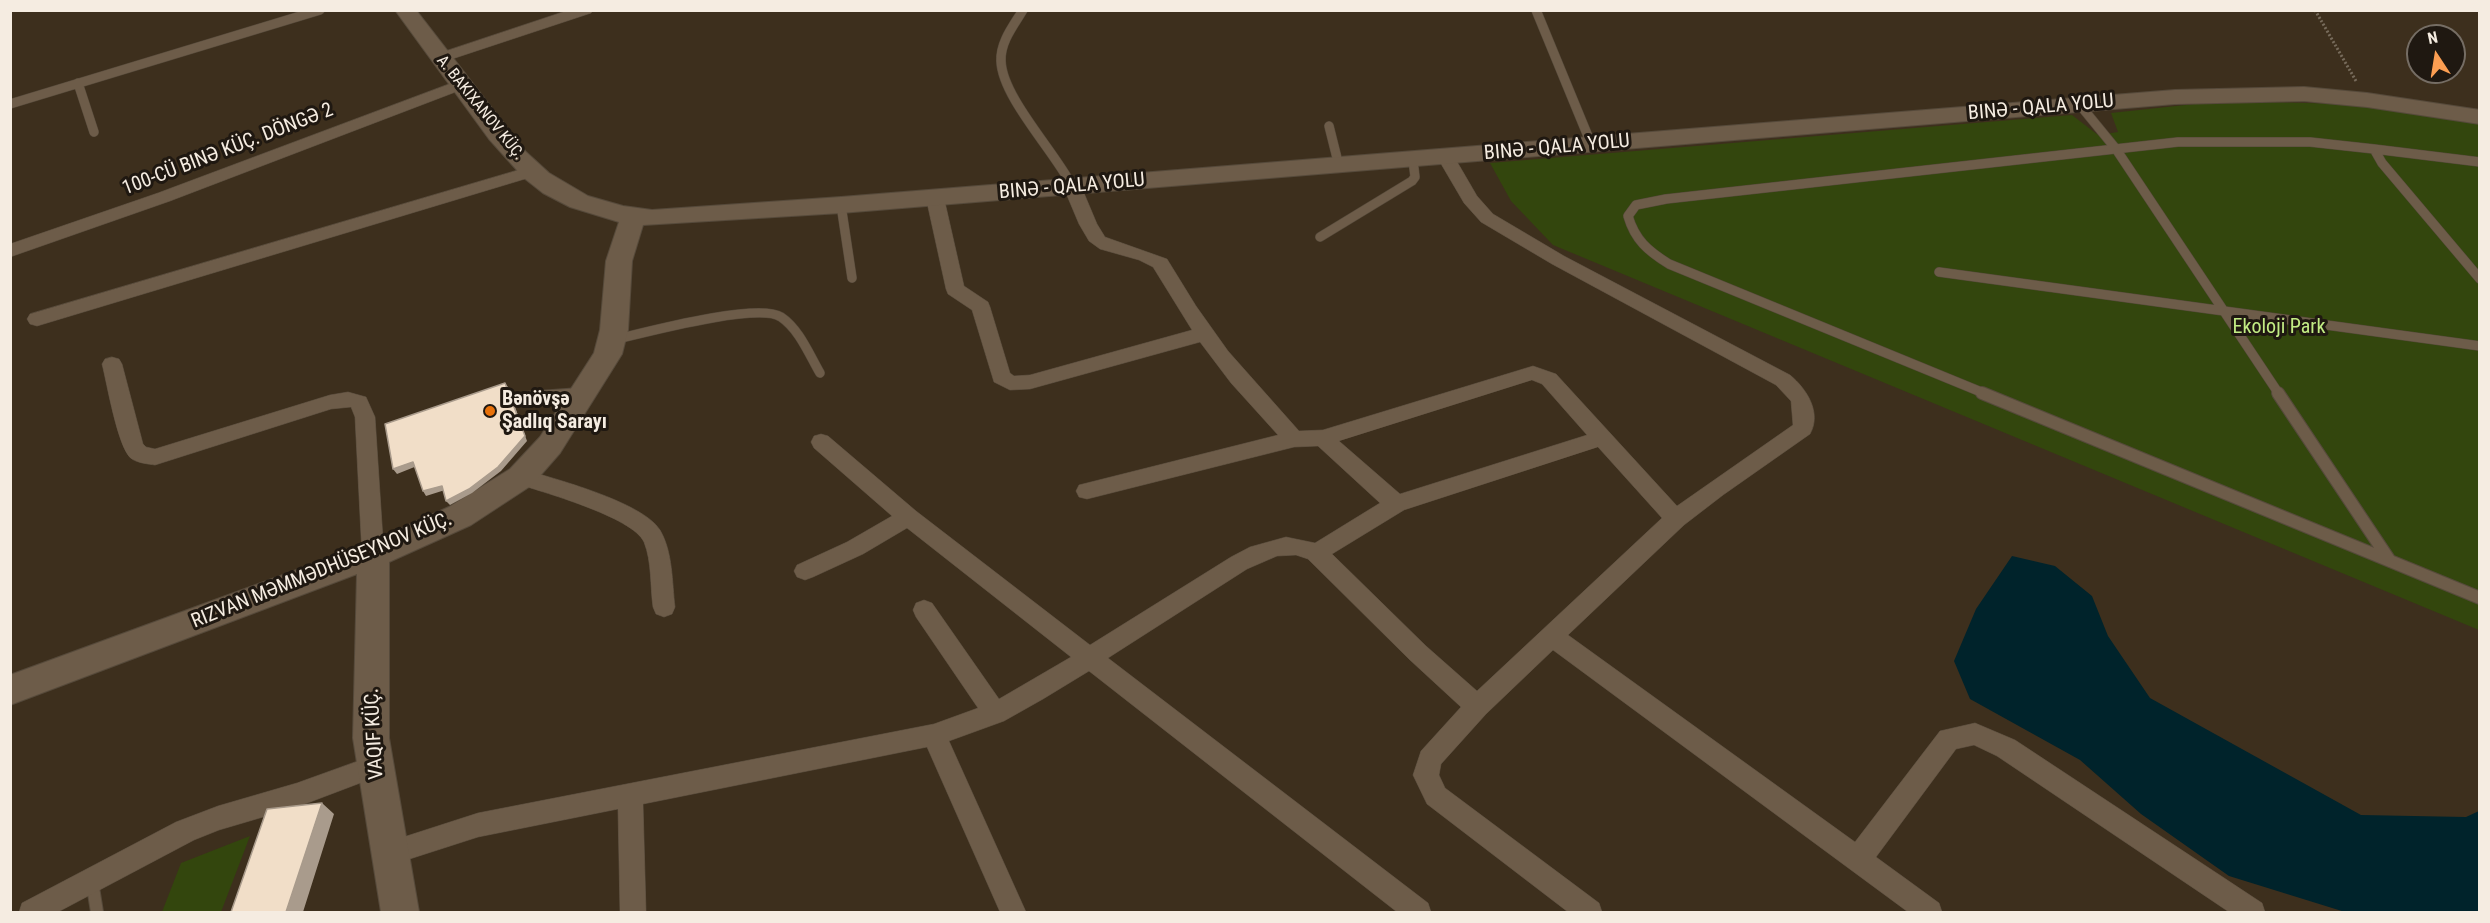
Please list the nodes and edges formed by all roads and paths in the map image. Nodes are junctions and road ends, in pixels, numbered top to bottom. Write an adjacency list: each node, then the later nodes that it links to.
1 (320, 10): 8 (lane)
2 (405, 10): 7 (main road, BINƏ - QALA YOLU)
3 (586, 10): 7 (street)
4 (1023, 10): 24 (lane)
5 (1536, 10): 16 (lane)
6 (2315, 10): 10 (path)
7 (440, 58): 9 (main road, BINƏ - QALA YOLU)
8 (78, 83): 11 (lane); 15 (lane)
9 (460, 85): 23 (main road, BINƏ - QALA YOLU); 29 (street, 100-CÜ BINƏ KÜÇ. DÖNGƏ 2)
10 (2367, 100): 12 (main road, BINƏ - QALA YOLU); 13 (main road, BINƏ - QALA YOLU)
11 (10, 104)
12 (2080, 105): 16 (main road, BINƏ - QALA YOLU); 18 (lane)
13 (2480, 117)
14 (1329, 126): 22 (lane)
15 (94, 132)
16 (1592, 146): 19 (main road, BINƏ - QALA YOLU)
17 (2374, 148): 18 (lane); 21 (lane); 32 (lane)
18 (2116, 149): 33 (lane); 53 (lane)
19 (1446, 157): 20 (main road, BINƏ - QALA YOLU); 50 (street)
20 (1413, 160): 22 (main road, BINƏ - QALA YOLU); 28 (lane)
21 (2480, 162)
22 (1339, 166): 24 (main road, BINƏ - QALA YOLU)
23 (532, 171): 27 (main road, BINƏ - QALA YOLU); 34 (street)
24 (1072, 186): 25 (main road, BINƏ - QALA YOLU); 35 (street)
25 (935, 198): 26 (main road, BINƏ - QALA YOLU); 35 (street)
26 (842, 205): 27 (main road, BINƏ - QALA YOLU); 31 (lane)
27 (633, 217): 36 (main road, RIZVAN MƏMMƏDHÜSEYNOV KÜÇ.)
28 (1320, 237)
29 (10, 251)
30 (1938, 272): 33 (lane)
31 (852, 278)
32 (2480, 279)
33 (2224, 311): 37 (lane); 53 (lane)
34 (37, 319)
35 (1203, 334): 44 (street)
36 (612, 340): 39 (lane); 40 (main road, RIZVAN MƏMMƏDHÜSEYNOV KÜÇ.)
37 (2480, 346)
38 (112, 364): 52 (street)
39 (820, 373)
40 (584, 394): 41 (lane); 46 (main road, RIZVAN MƏMMƏDHÜSEYNOV KÜÇ.)
41 (526, 398)
42 (1323, 438): 43 (street); 44 (street); 48 (street)
43 (1601, 438): 48 (street); 50 (street)
44 (1294, 439): 47 (street)
45 (821, 442): 49 (street)
46 (521, 477): 52 (main road, RIZVAN MƏMMƏDHÜSEYNOV KÜÇ.); 56 (street)
47 (1088, 491)
48 (1396, 504): 51 (street)
49 (908, 516): 54 (street); 59 (street)
50 (1676, 519): 58 (street)
51 (1317, 553): 59 (street); 61 (street)
52 (373, 555): 60 (main road, RIZVAN MƏMMƏDHÜSEYNOV KÜÇ.); 64 (main road, VAQIF KÜÇ.)
53 (2391, 562): 55 (lane)
54 (805, 571)
55 (2480, 598)
56 (664, 607)
57 (924, 610): 62 (street)
58 (1552, 636): 61 (street); 67 (street)
59 (1090, 659): 62 (street); 74 (street)
60 (10, 690)
61 (1477, 706): 75 (street)
62 (995, 713): 63 (street)
63 (934, 735): 65 (street); 73 (street)
64 (375, 766): 66 (main road, VAQIF KÜÇ.); 68 (street)
65 (630, 795): 66 (street); 72 (street)
66 (391, 853): 71 (main road, VAQIF KÜÇ.)
67 (1858, 860): 76 (street); 77 (street)
68 (92, 881): 69 (street); 70 (lane)
69 (32, 912)
70 (97, 912)
71 (400, 912)
72 (633, 912)
73 (1013, 912)
74 (1418, 912)
75 (1589, 912)
76 (1929, 912)
77 (2252, 912)

